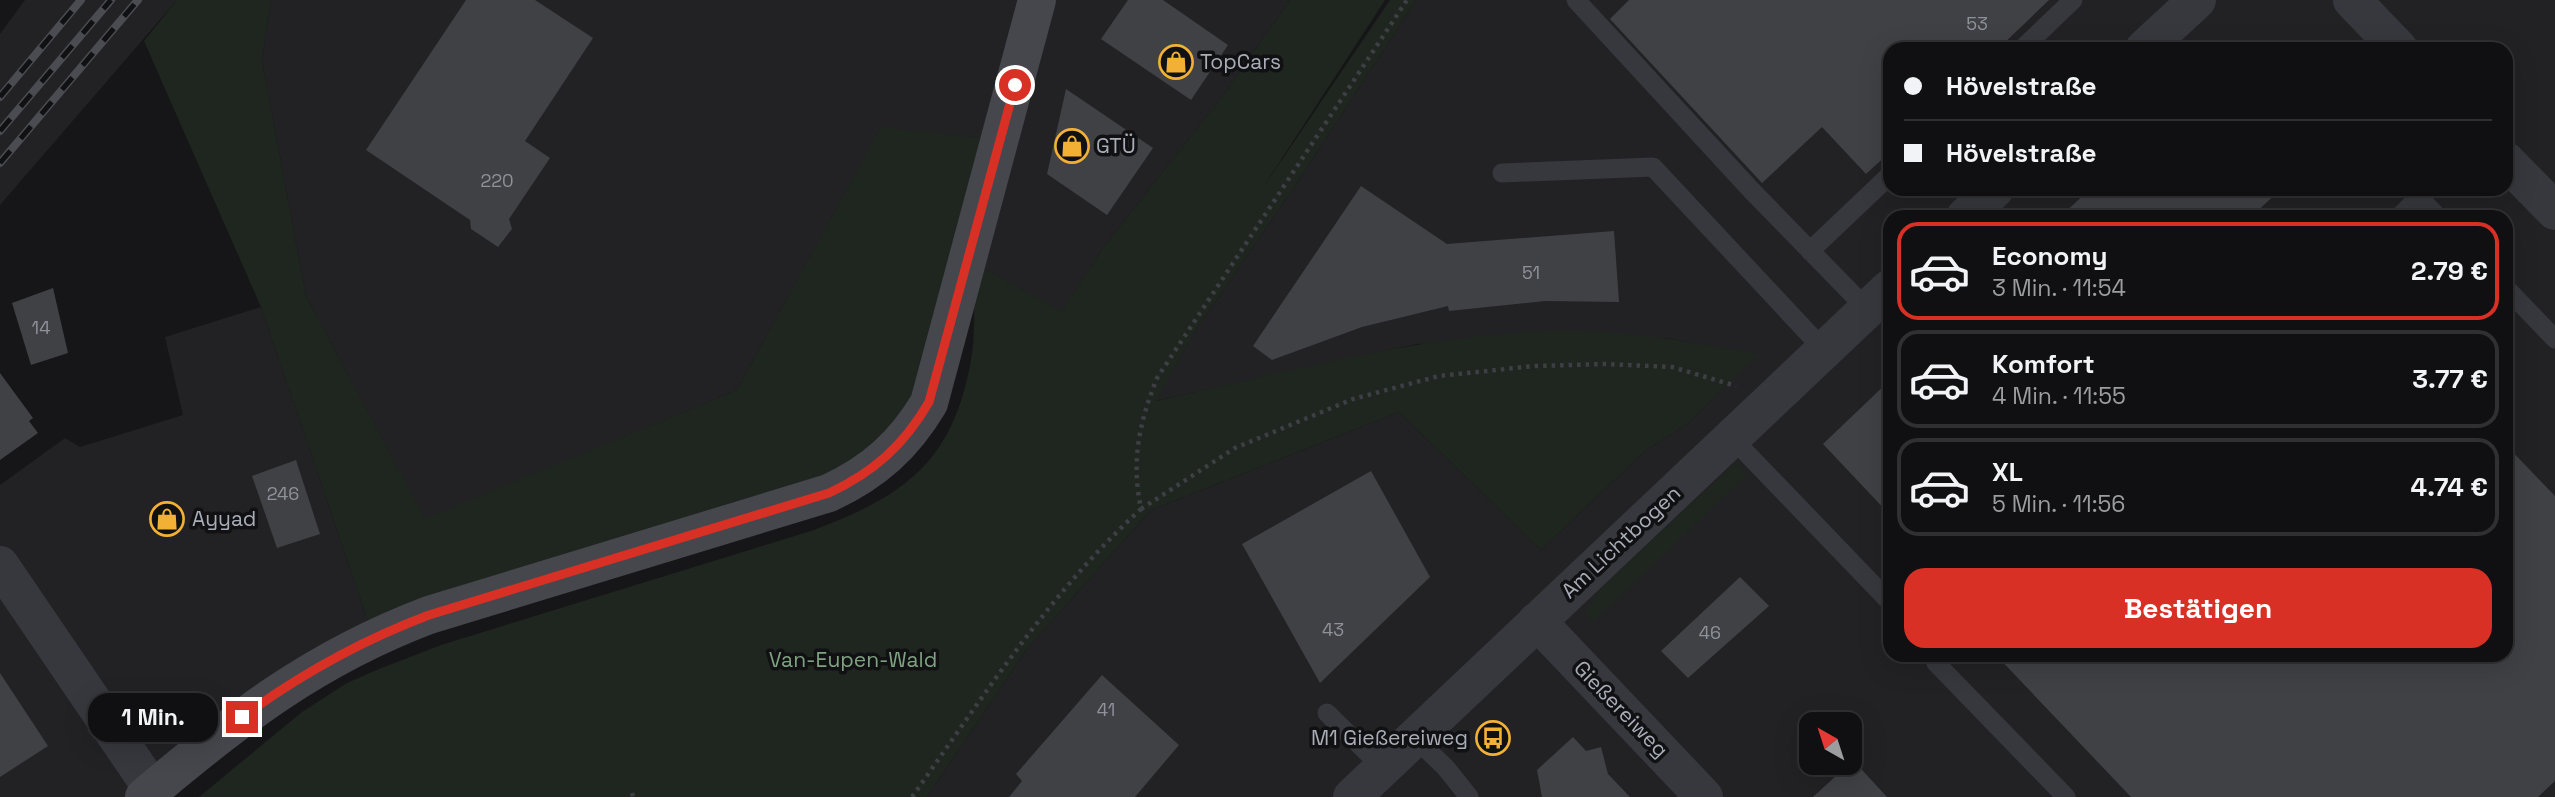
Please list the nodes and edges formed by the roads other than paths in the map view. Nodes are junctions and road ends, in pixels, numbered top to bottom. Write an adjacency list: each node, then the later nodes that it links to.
1 (1037, 0): 30 (main road)
2 (1576, 0): 17 (lane)
3 (2073, 0): 6 (lane)
4 (2197, 0): 7 (street)
5 (2355, 1): 8 (street)
6 (2029, 42)
7 (2152, 42)
8 (2393, 42)
9 (2513, 168): 16 (street)
10 (1502, 173): 21 (lane)
11 (1883, 182): 17 (lane)
12 (1988, 196): 13 (street)
13 (1972, 210)
14 (2406, 210): 15 (lane)
15 (2432, 210)
16 (2555, 211)
17 (1810, 251): 19 (lane)
18 (2513, 295): 20 (lane)
19 (1878, 298): 21 (street, Am Lichtbogen)
20 (2555, 339)
21 (1824, 350): 22 (street, Am Lichtbogen)
22 (1732, 438): 24 (lane); 25 (street, Am Lichtbogen)
23 (0, 565): 30 (street)
24 (1883, 592)
25 (1537, 621): 28 (street, Am Lichtbogen); 33 (street, Gießereiweg)
26 (1942, 662): 34 (lane)
27 (1327, 713): 29 (lane)
28 (1414, 737): 29 (street, Am Lichtbogen); 32 (lane)
29 (1382, 768): 31 (street, Am Lichtbogen)
30 (148, 793)
31 (1352, 797)
32 (1469, 797)
33 (1704, 797)
34 (2066, 797)

